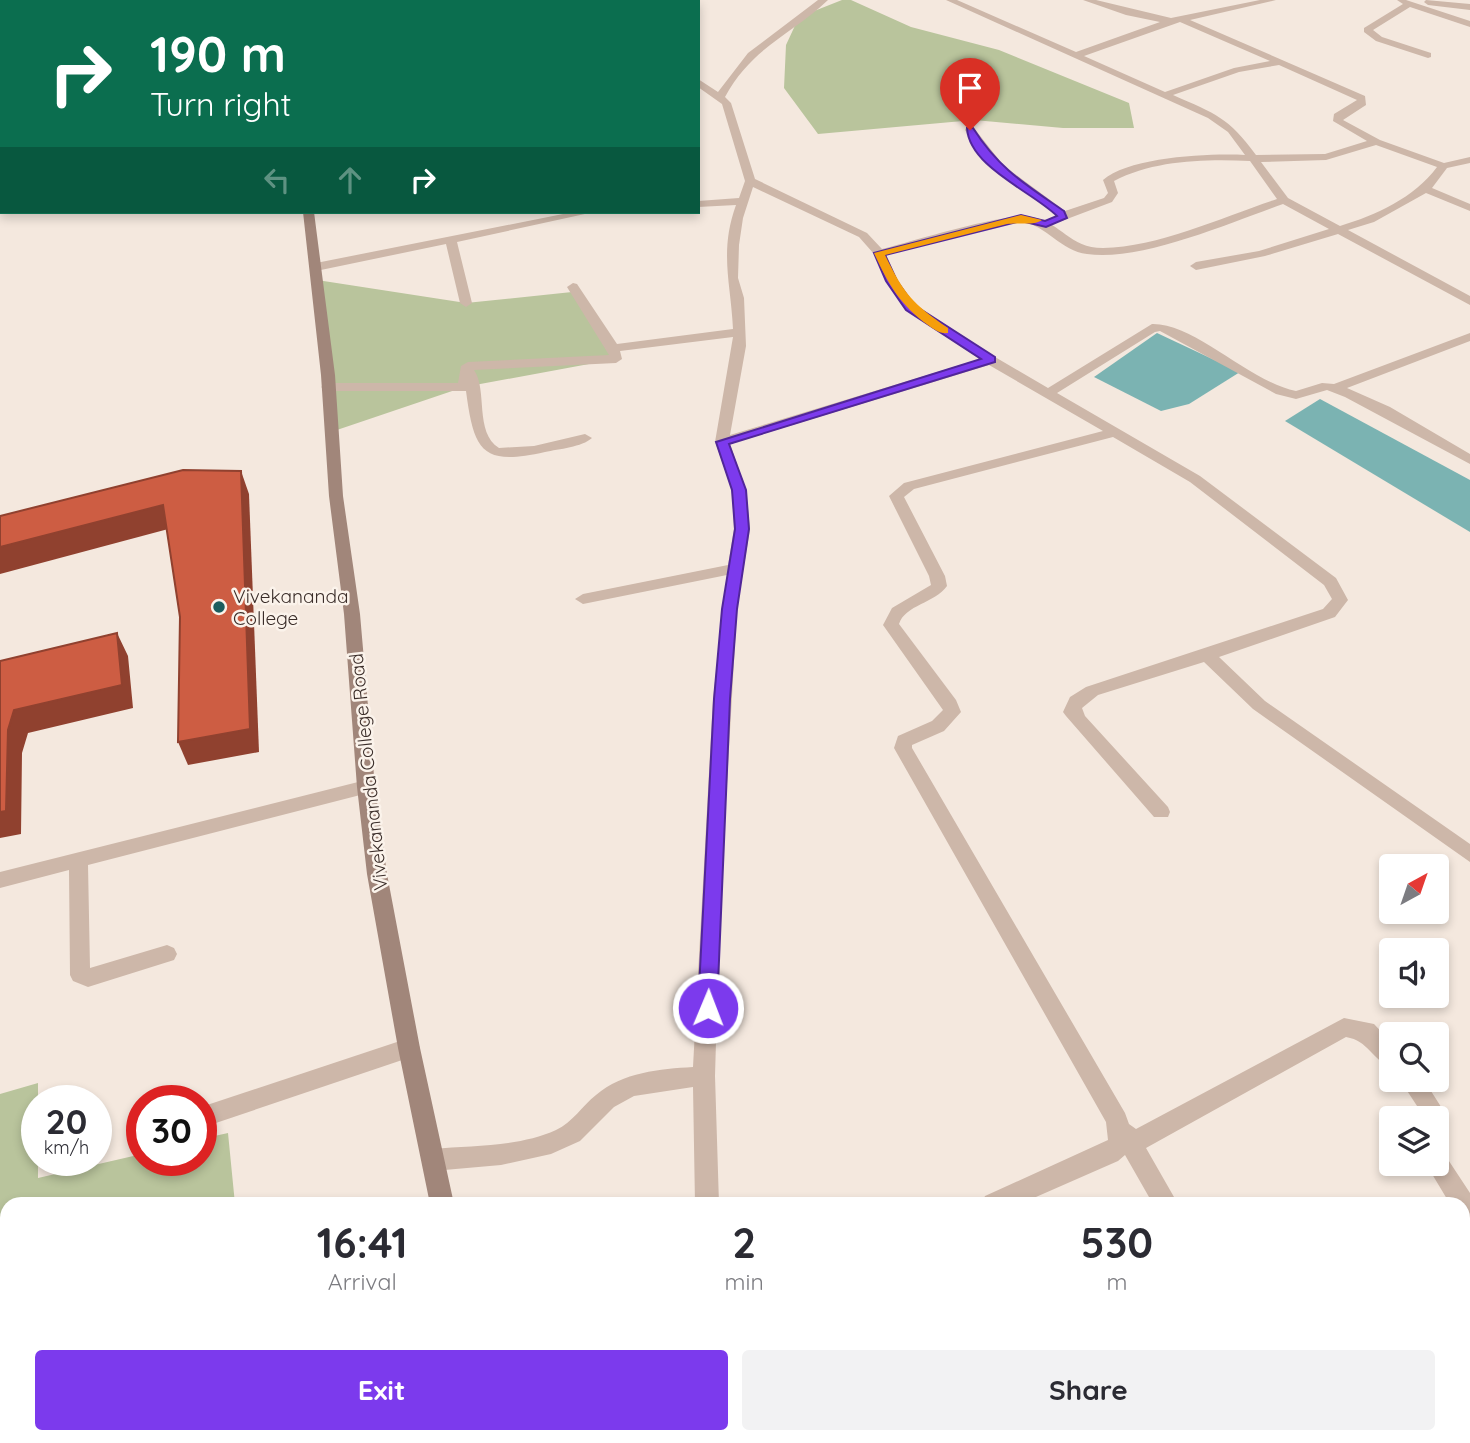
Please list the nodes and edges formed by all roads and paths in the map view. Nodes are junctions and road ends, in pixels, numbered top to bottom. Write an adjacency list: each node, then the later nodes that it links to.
1 (824, 0): 15 (street)
2 (950, 0): 10 (street)
3 (1087, 0): 8 (street)
4 (1272, 0): 8 (street)
5 (1397, 0): 6 (street)
6 (1410, 2): 7 (street); 9 (street); 11 (street)
7 (1470, 6)
8 (1176, 20): 10 (street); 12 (street)
9 (1470, 24)
10 (1077, 55): 14 (street)
11 (1428, 55)
12 (1283, 61): 14 (street); 17 (street)
13 (700, 84): 15 (street)
14 (1168, 94): 18 (street)
15 (720, 97): 21 (street)
16 (970, 130): 29 (street)
17 (1376, 142): 18 (street); 20 (street)
18 (1251, 158): 23 (street); 29 (street)
19 (1470, 160): 20 (street)
20 (1443, 166): 22 (street)
21 (750, 181): 24 (street); 33 (street)
22 (1426, 189): 26 (street); 31 (street)
23 (1284, 200): 30 (street); 31 (street)
24 (741, 201): 25 (street); 39 (street)
25 (700, 204)
26 (1470, 208)
27 (308, 214): 35 (street, Vivekananda College Road)
28 (572, 214): 32 (street)
29 (1063, 215): 30 (street)
30 (1046, 224): 33 (street)
31 (1340, 230): 34 (street); 37 (street)
32 (451, 240): 35 (street); 38 (street)
33 (879, 253): 42 (street)
34 (1196, 266)
35 (316, 267): 44 (street, Vivekananda College Road)
36 (573, 287): 41 (street)
37 (1470, 302)
38 (466, 303)
39 (739, 332): 41 (street); 49 (street)
40 (1470, 337): 45 (street)
41 (613, 348): 43 (street)
42 (990, 360): 46 (street); 49 (street)
43 (468, 366): 44 (street); 48 (street)
44 (328, 387): 54 (street, Vivekananda College Road)
45 (1335, 388): 46 (street); 50 (street)
46 (1047, 394): 47 (street)
47 (1116, 432): 53 (street); 64 (street)
48 (585, 438)
49 (722, 442): 51 (street)
50 (1470, 460)
51 (737, 568): 52 (street); 62 (street)
52 (583, 599)
53 (1207, 655): 55 (street); 56 (street)
54 (366, 787): 57 (street); 61 (street, Vivekananda College Road)
55 (1161, 812)
56 (1470, 854)
57 (78, 860): 58 (street); 59 (street)
58 (0, 880)
59 (167, 954)
60 (1379, 1045): 65 (street)
61 (409, 1048): 63 (street); 66 (street, Vivekananda College Road)
62 (704, 1076): 66 (street); 69 (street)
63 (217, 1113)
64 (1118, 1120): 65 (street); 70 (street)
65 (1131, 1143): 71 (street)
66 (433, 1160): 68 (street, Vivekananda College Road)
67 (1445, 1176): 72 (street)
68 (441, 1197)
69 (707, 1197)
70 (1009, 1197)
71 (1162, 1197)
72 (1459, 1197)

